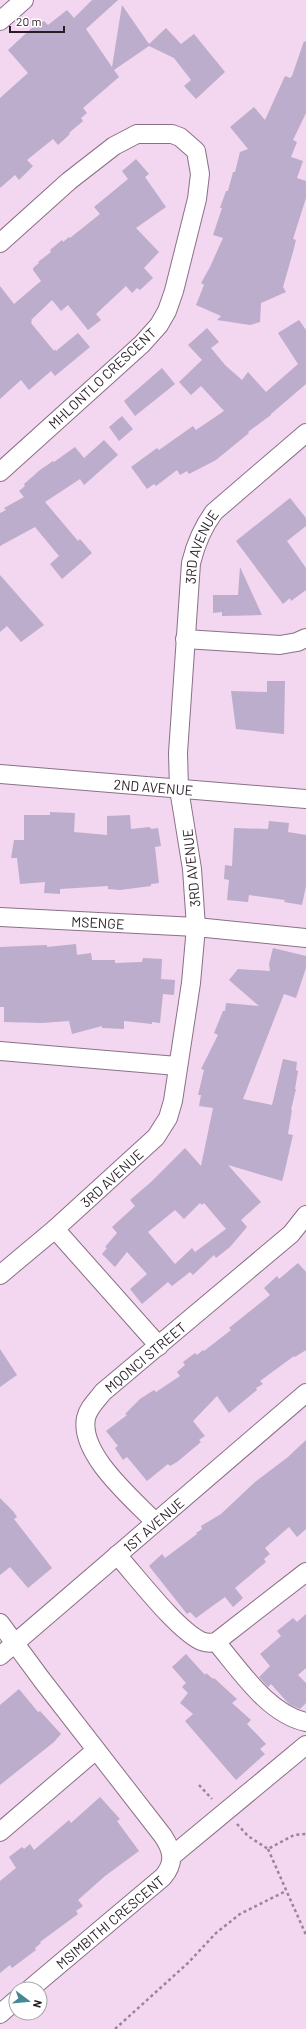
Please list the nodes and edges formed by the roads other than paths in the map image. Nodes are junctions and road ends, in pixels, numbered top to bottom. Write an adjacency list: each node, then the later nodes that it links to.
1 (24, 0): 2 (street)
2 (0, 21)
3 (0, 243): 5 (street, MHLONTLO CRESCENT)
4 (306, 433): 7 (street, 3RD AVENUE)
5 (0, 472)
6 (306, 638): 7 (street)
7 (185, 639): 9 (street, 3RD AVENUE)
8 (0, 774): 9 (street, 2ND AVENUE)
9 (179, 789): 10 (street, 2ND AVENUE); 12 (street, 3RD AVENUE)
10 (306, 799)
11 (0, 918): 12 (street, MSENGE)
12 (196, 927): 13 (street); 15 (street, 3RD AVENUE)
13 (306, 938)
14 (0, 1052): 15 (street)
15 (178, 1066): 17 (street, 3RD AVENUE)
16 (306, 1215): 19 (street, MQONCI STREET)
17 (55, 1229): 18 (street, 3RD AVENUE); 19 (street)
18 (0, 1275)
19 (159, 1346): 21 (street, MQONCI STREET)
20 (306, 1393): 21 (street, 1ST AVENUE)
21 (155, 1522): 22 (street, 1ST AVENUE)
22 (117, 1554): 25 (street); 26 (street, 1ST AVENUE)
23 (306, 1572): 25 (street)
24 (0, 1623): 26 (street)
25 (216, 1642): 28 (street)
26 (15, 1644): 27 (street, 1ST AVENUE); 30 (street)
27 (0, 1656)
28 (306, 1722)
29 (306, 1744): 32 (street)
30 (96, 1750): 31 (street); 32 (street)
31 (0, 1832)
32 (172, 1856): 33 (street, MSIMBITHI CRESCENT)
33 (40, 1981)
34 (8, 2007): 35 (street)
35 (0, 2014)

